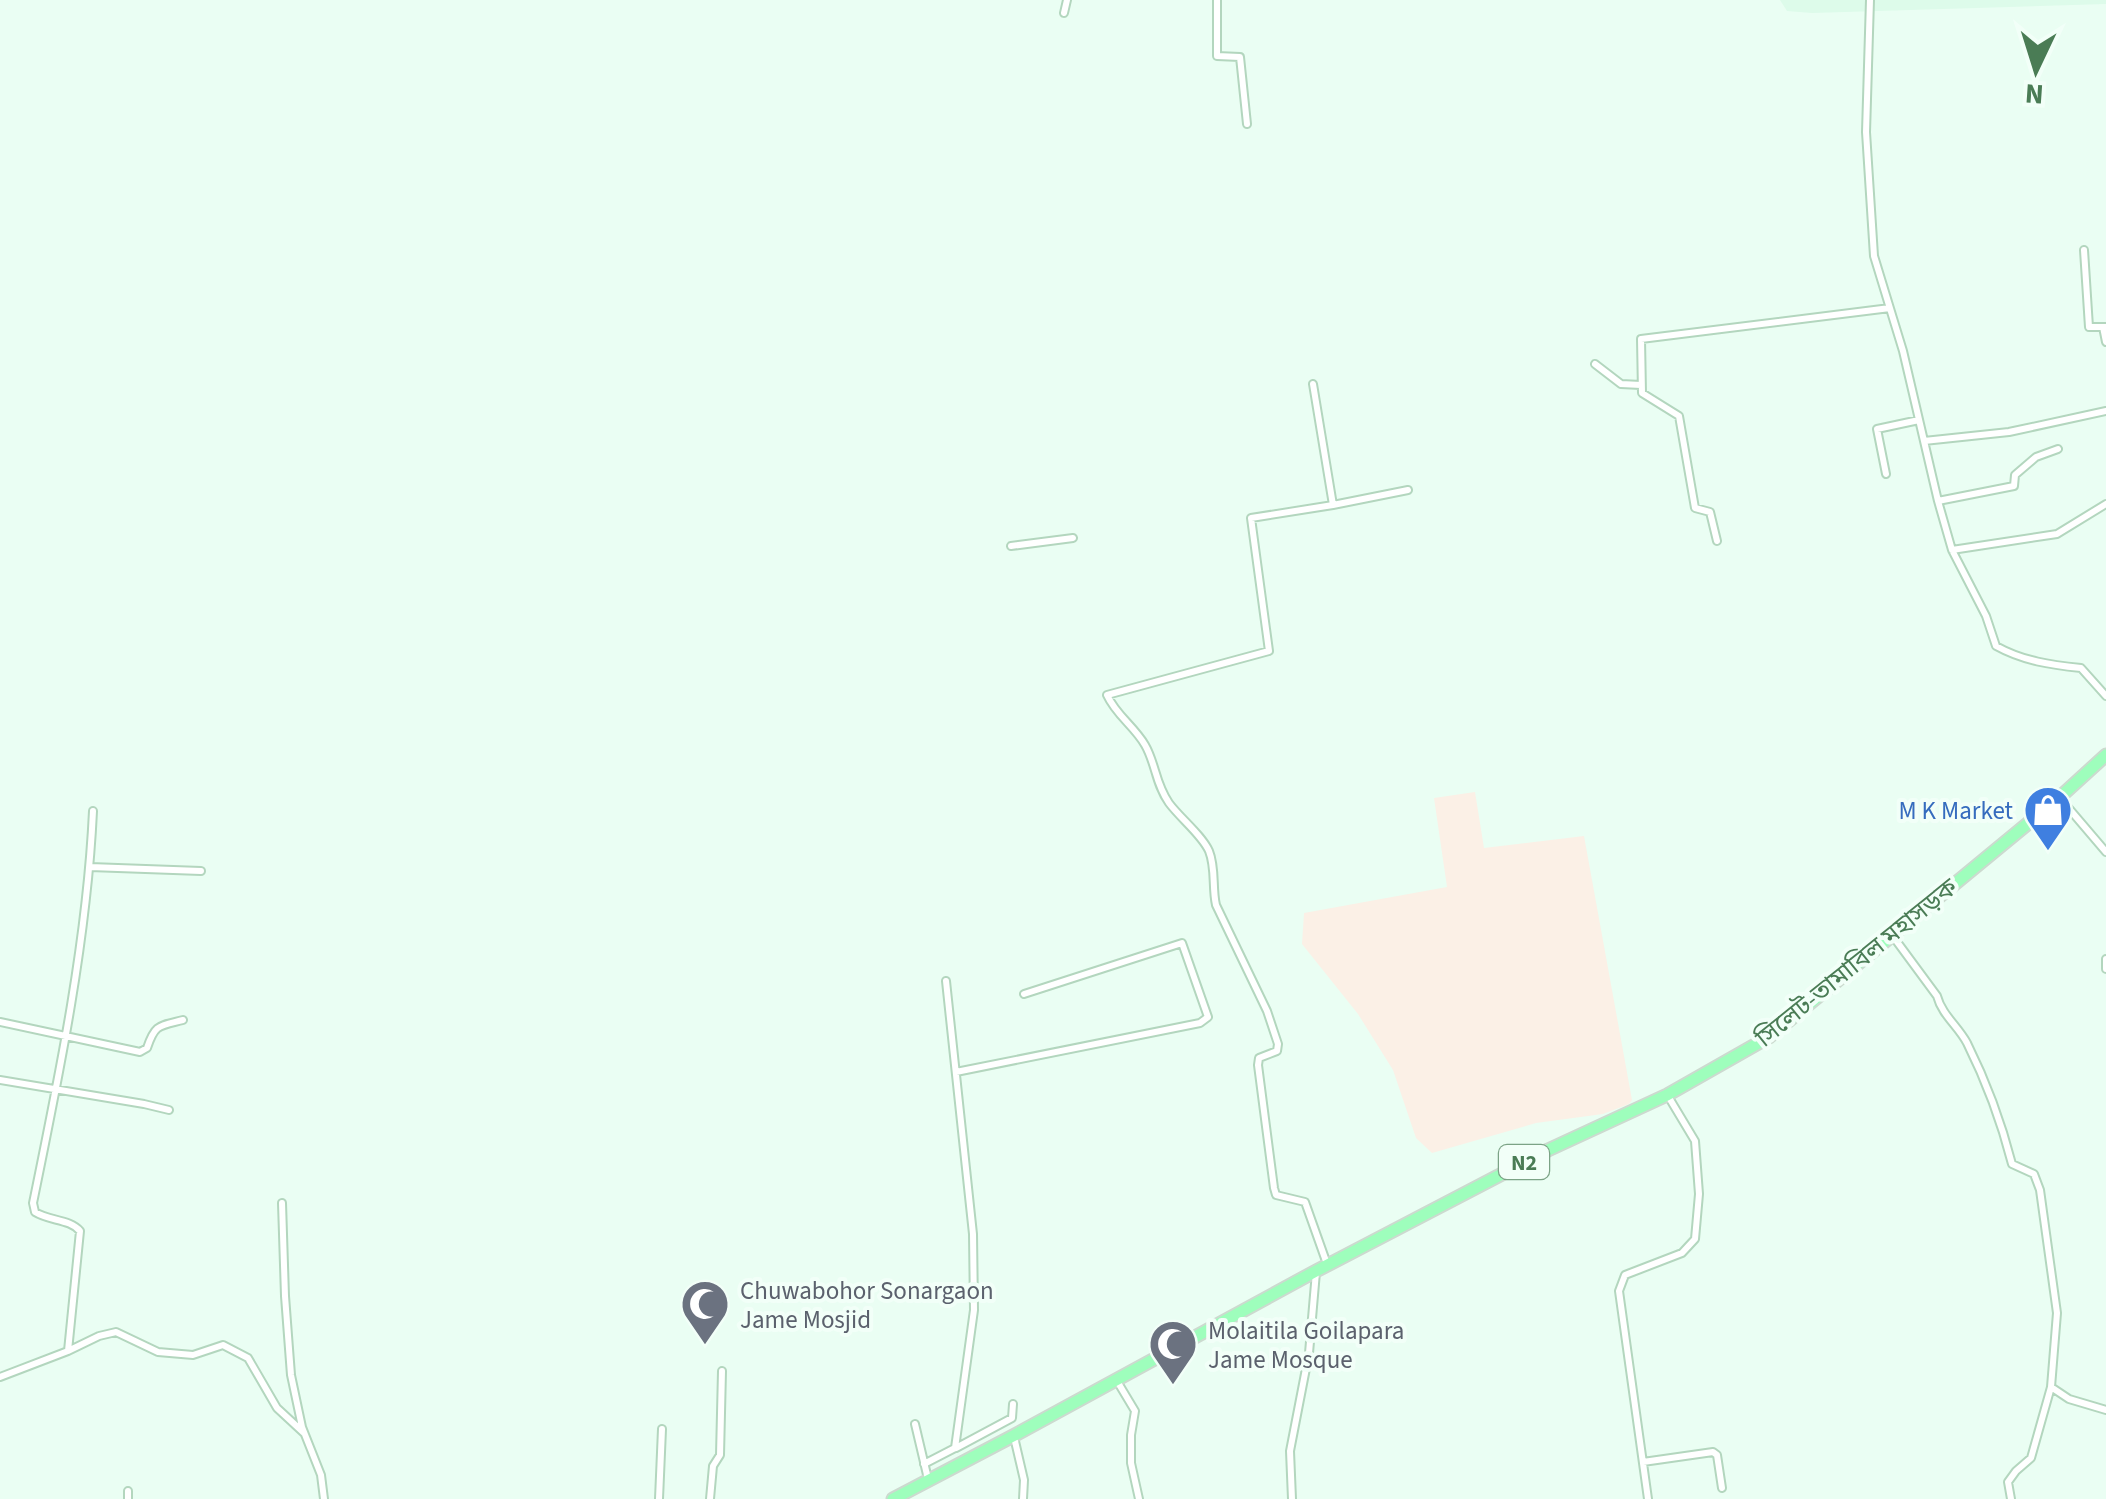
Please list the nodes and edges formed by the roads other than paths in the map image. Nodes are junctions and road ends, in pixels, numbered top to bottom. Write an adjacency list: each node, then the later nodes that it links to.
1 (1066, 0): 4 (street)
2 (1217, 0): 5 (street)
3 (1870, 0): 7 (street)
4 (1064, 14)
5 (1246, 124)
6 (2084, 250): 8 (street)
7 (1890, 308): 12 (street); 14 (street)
8 (2104, 326): 9 (street)
9 (2106, 342)
10 (1594, 364): 12 (street)
11 (1313, 384): 21 (street)
12 (1642, 385): 23 (street)
13 (2106, 412): 15 (street)
14 (1919, 420): 15 (street); 17 (street)
15 (1924, 442): 19 (street)
16 (2058, 449): 19 (street)
17 (1886, 474)
18 (1408, 490): 21 (street)
19 (1938, 501): 25 (street)
20 (2106, 504): 25 (street)
21 (1333, 505): 47 (street)
22 (1073, 538): 24 (street)
23 (1717, 541)
24 (1010, 546)
25 (1952, 550): 26 (street)
26 (2106, 696)
27 (2106, 755): 28 (highway, সিলেট-তামাবিল মহাসড়ক / N2)
28 (2060, 796): 30 (street); 33 (highway, সিলেট-তামাবিল মহাসড়ক / N2)
29 (94, 811): 31 (street)
30 (2106, 852)
31 (90, 867): 32 (street); 40 (street)
32 (201, 871)
33 (1892, 934): 44 (highway, সিলেট-তামাবিল মহাসড়ক / N2); 52 (street)
34 (2106, 959): 35 (street)
35 (2106, 969)
36 (946, 981): 41 (street)
37 (1024, 994): 41 (street)
38 (182, 1020): 40 (street)
39 (0, 1022): 40 (street)
40 (64, 1036): 43 (street)
41 (956, 1072): 59 (street)
42 (0, 1080): 43 (street)
43 (54, 1090): 45 (street); 48 (street)
44 (1667, 1096): 47 (highway, সিলেট-তামাবিল মহাসড়ক / N2); 60 (street)
45 (169, 1110)
46 (282, 1202): 57 (street)
47 (1322, 1268): 51 (highway, সিলেট-তামাবিল মহাসড়ক / N2); 70 (street)
48 (68, 1351): 50 (street); 57 (street)
49 (722, 1371): 66 (street)
50 (0, 1376)
51 (1116, 1378): 58 (highway, সিলেট-তামাবিল মহাসড়ক / N2); 69 (street)
52 (2051, 1387): 54 (street); 72 (street)
53 (1013, 1404): 59 (street)
54 (2106, 1410)
55 (915, 1424): 61 (street)
56 (662, 1428): 65 (street)
57 (304, 1433): 64 (street)
58 (1013, 1436): 62 (highway, সিলেট-তামাবিল মহাসড়ক / N2); 68 (street)
59 (955, 1448): 61 (street)
60 (1643, 1462): 63 (street); 71 (street)
61 (924, 1464): 62 (street)
62 (929, 1480): 67 (highway, সিলেট-তামাবিল মহাসড়ক / N2)
63 (1722, 1488)
64 (324, 1499)
65 (658, 1499)
66 (710, 1499)
67 (893, 1499)
68 (1023, 1499)
69 (1139, 1499)
70 (1292, 1499)
71 (1648, 1499)
72 (2011, 1499)

